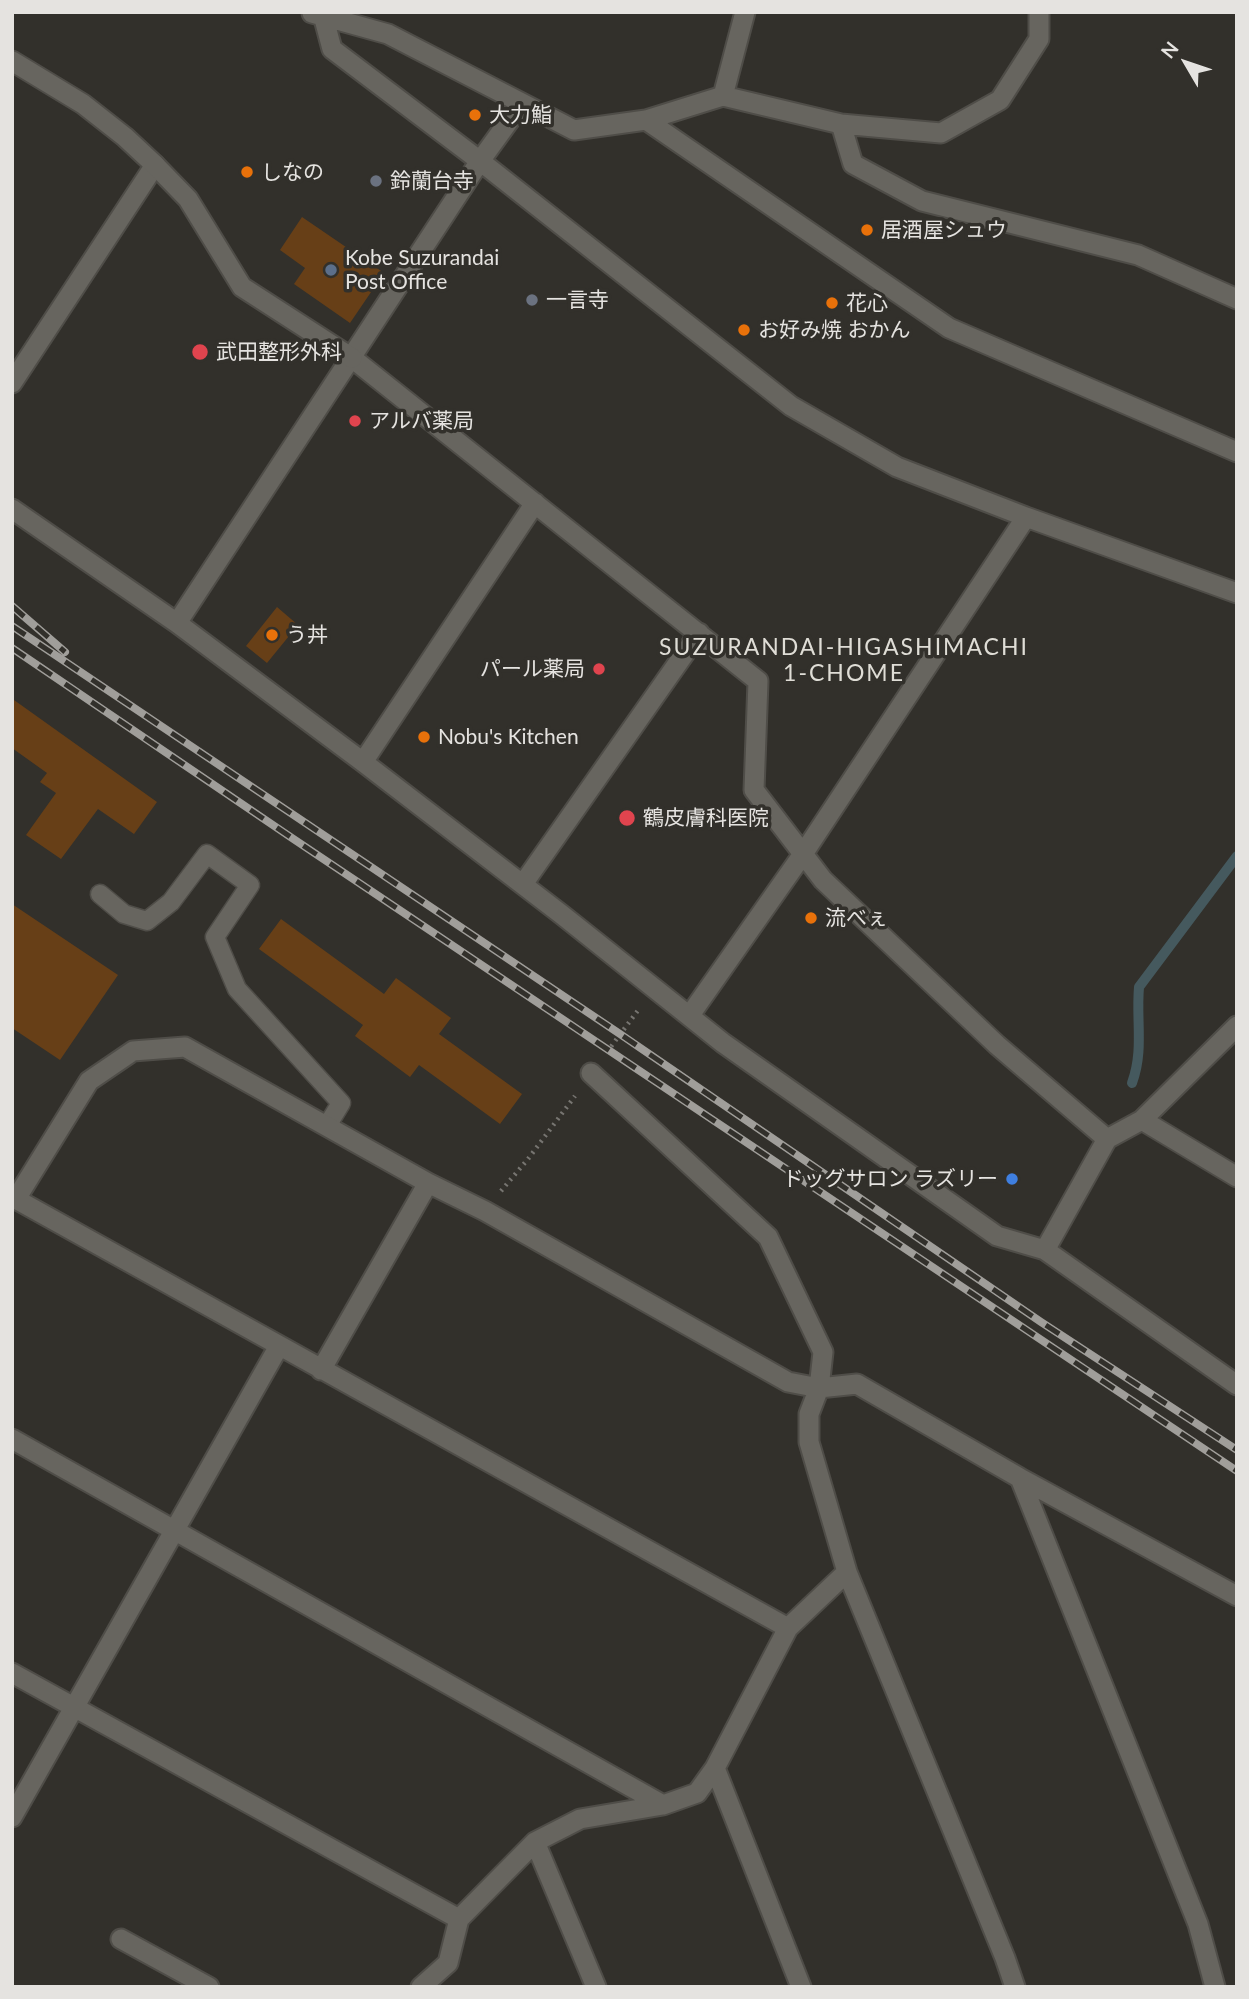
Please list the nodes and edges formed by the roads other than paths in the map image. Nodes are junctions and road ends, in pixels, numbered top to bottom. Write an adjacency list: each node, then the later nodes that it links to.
1 (745, 12): 5 (street)
2 (1039, 12): 8 (street)
3 (319, 13): 6 (street); 9 (street)
4 (12, 61): 10 (street)
5 (723, 96): 7 (street); 8 (street)
6 (522, 103): 7 (street); 9 (street)
7 (646, 120): 14 (street)
8 (841, 124): 11 (street)
9 (480, 161): 12 (street); 17 (street)
10 (155, 165): 12 (street); 13 (street)
11 (1237, 299)
12 (352, 358): 15 (street); 19 (street)
13 (12, 383)
14 (1237, 452)
15 (535, 503): 20 (street); 21 (street)
16 (12, 509): 19 (street)
17 (1026, 517): 18 (street); 22 (street)
18 (1237, 593)
19 (177, 623): 21 (street)
20 (699, 633): 22 (street); 23 (street)
21 (363, 762): 23 (street)
22 (803, 854): 25 (street); 30 (street)
23 (523, 884): 25 (street)
24 (100, 894): 29 (lane)
25 (690, 1015): 34 (street)
26 (1237, 1026): 28 (street)
27 (592, 1073): 38 (street)
28 (1142, 1120): 30 (street); 31 (street)
29 (327, 1126): 32 (street); 33 (street)
30 (1107, 1139): 34 (street)
31 (1237, 1177)
32 (428, 1183): 36 (street); 38 (street)
33 (14, 1198): 35 (street)
34 (1045, 1251): 37 (street)
35 (279, 1346): 36 (street); 41 (street)
36 (321, 1370): 44 (street)
37 (1237, 1385)
38 (819, 1388): 40 (street); 42 (street)
39 (12, 1439): 41 (street)
40 (1020, 1478): 43 (street); 58 (street)
41 (175, 1529): 46 (street); 48 (street)
42 (848, 1572): 44 (street); 57 (street)
43 (1237, 1596)
44 (788, 1628): 47 (street)
45 (12, 1673): 46 (street)
46 (75, 1706): 49 (street); 51 (street)
47 (715, 1768): 48 (street); 56 (street)
48 (663, 1805): 50 (street)
49 (12, 1817)
50 (536, 1842): 51 (street); 55 (street)
51 (459, 1919): 54 (street)
52 (121, 1939): 53 (street)
53 (209, 1987)
54 (421, 1987)
55 (596, 1987)
56 (801, 1987)
57 (1015, 1987)
58 (1215, 1987)

